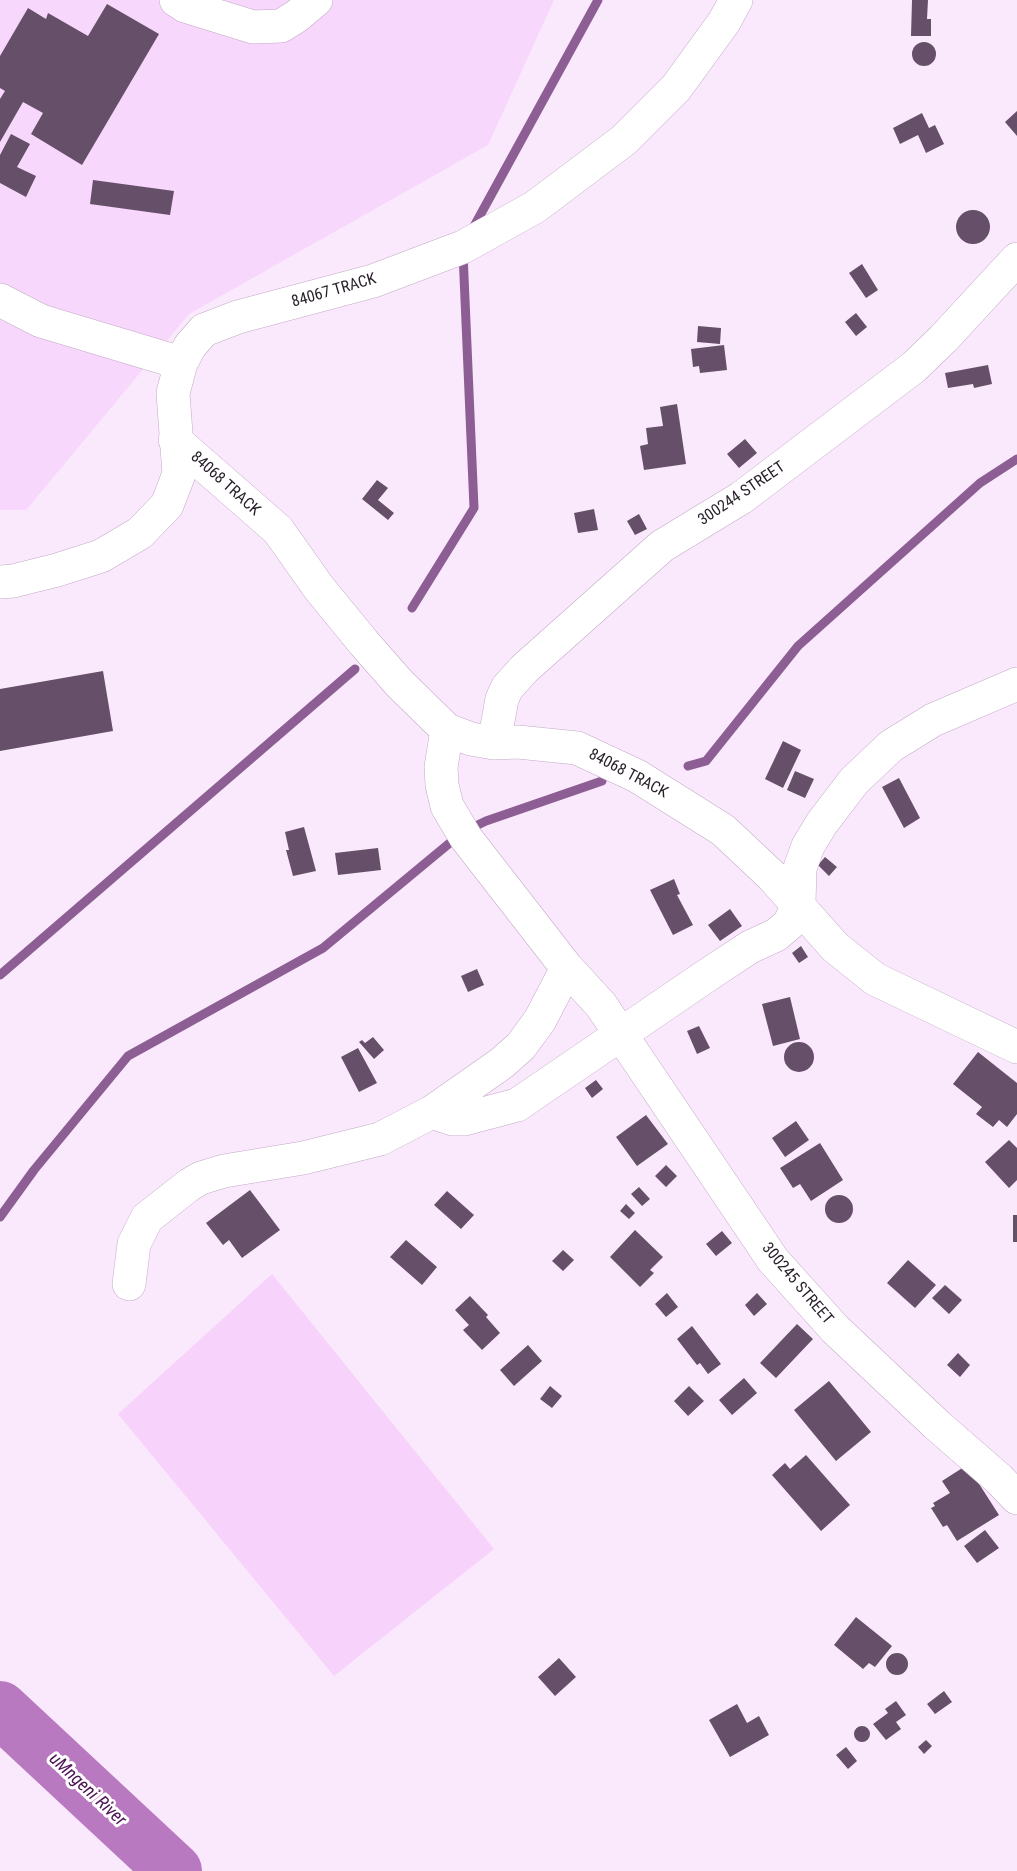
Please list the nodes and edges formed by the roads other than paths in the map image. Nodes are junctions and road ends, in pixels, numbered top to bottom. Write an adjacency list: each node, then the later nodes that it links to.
1 (176, 0): 2 (street)
2 (316, 0)
3 (736, 0): 6 (street, 84067 TRACK)
4 (1017, 258): 11 (street, 300244 STREET)
5 (0, 300): 6 (street)
6 (181, 363): 7 (street, 84067 TRACK)
7 (175, 440): 8 (street, 84067 TRACK); 10 (street, 84068 TRACK)
8 (0, 582)
9 (1017, 684): 12 (street)
10 (447, 730): 11 (street, 84068 TRACK); 13 (street, 300245 STREET)
11 (494, 743): 12 (street, 84068 TRACK)
12 (799, 903): 14 (street); 15 (street, 84068 TRACK)
13 (567, 968): 14 (street, 300245 STREET); 16 (street)
14 (619, 1035): 16 (street); 18 (street, 300245 STREET)
15 (1017, 1047)
16 (432, 1113): 17 (street)
17 (129, 1284)
18 (1017, 1498)

